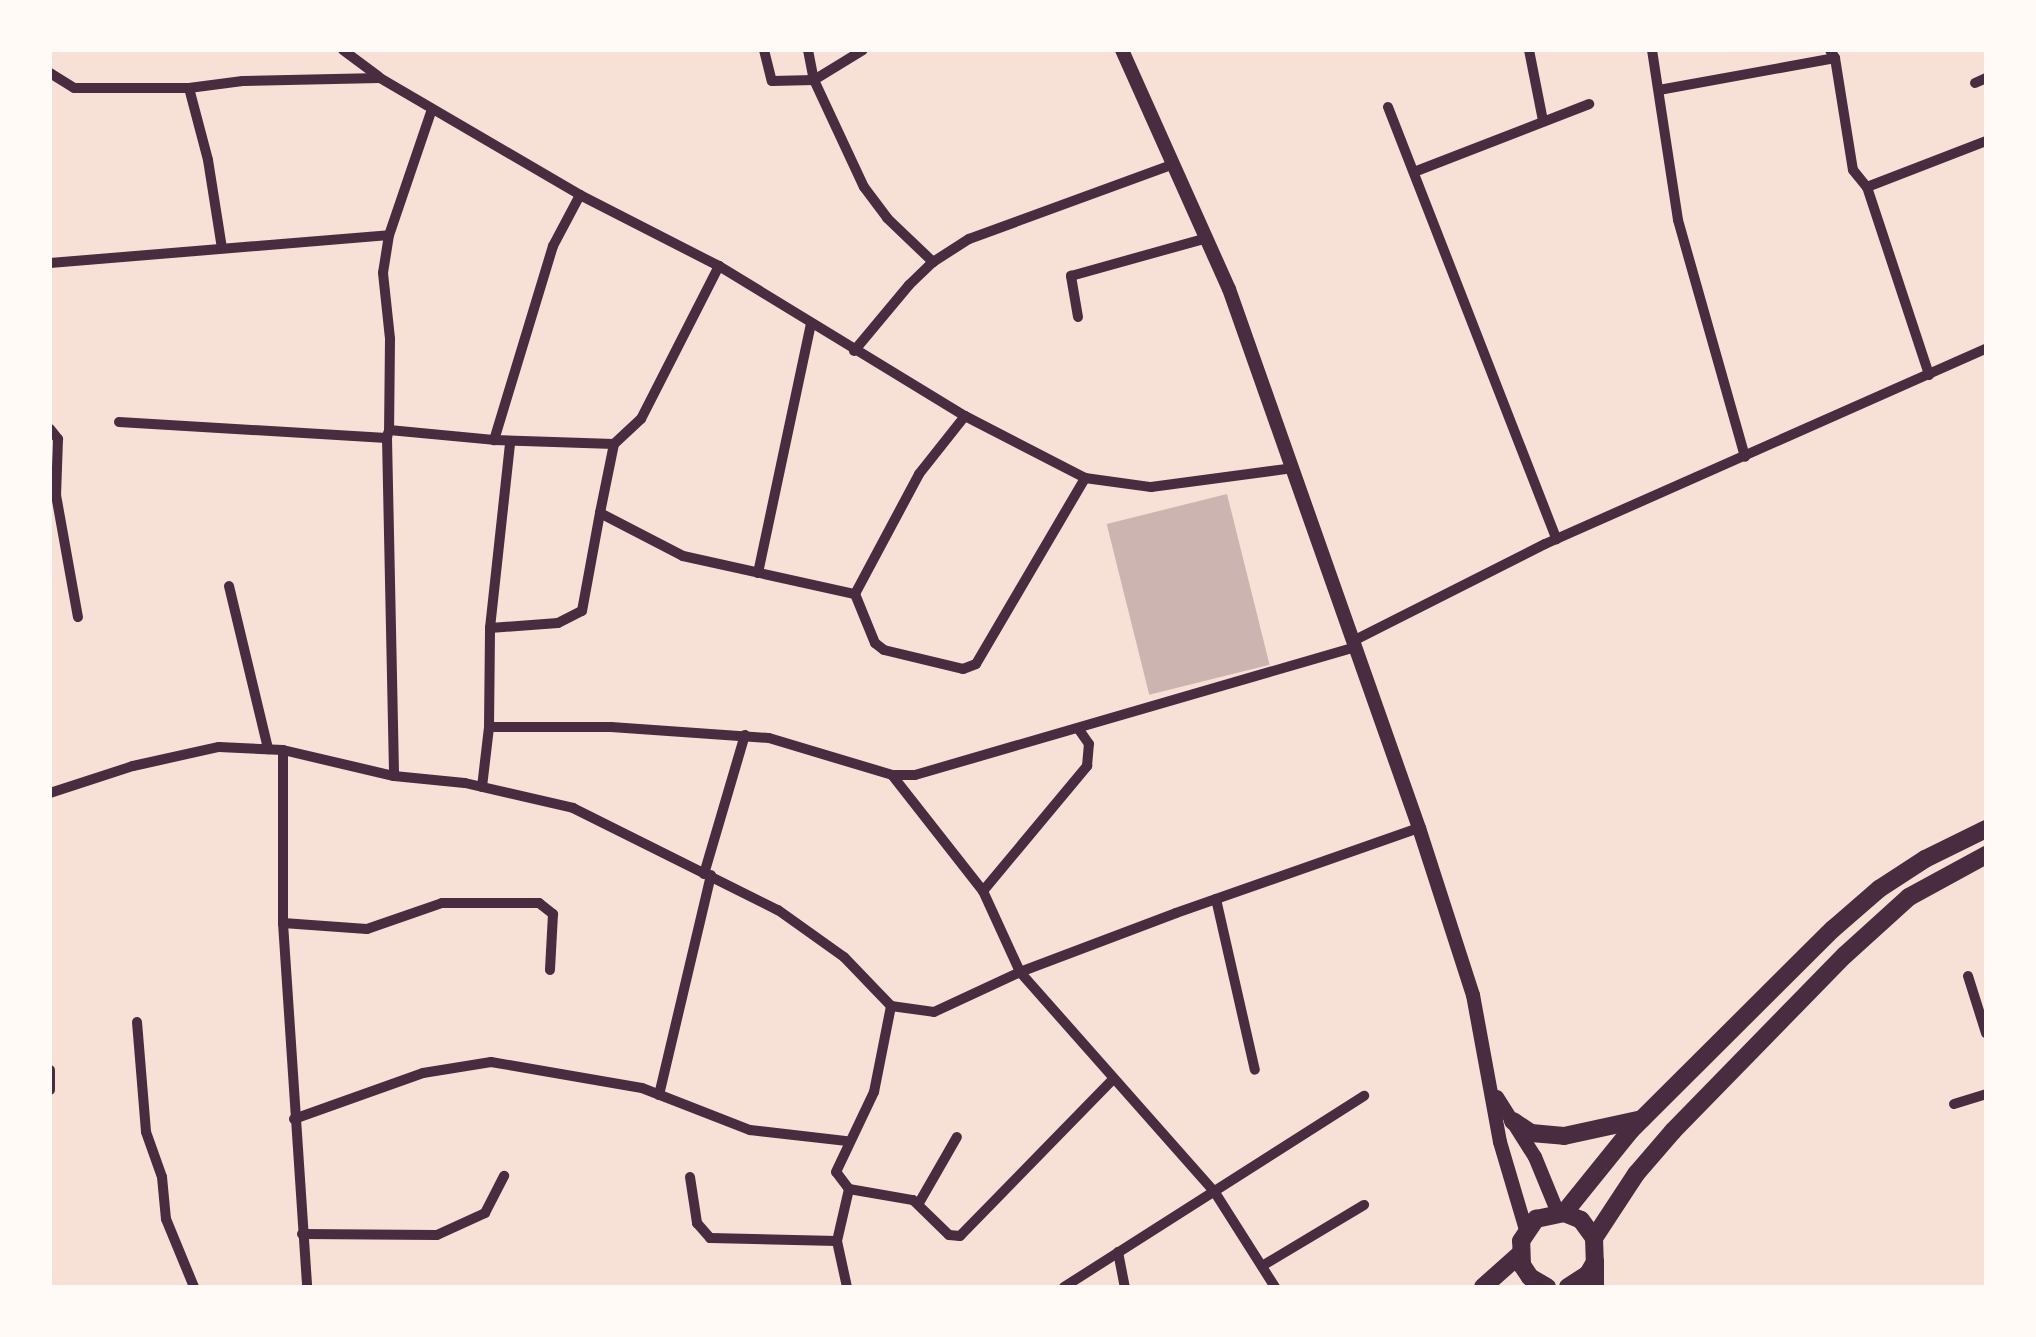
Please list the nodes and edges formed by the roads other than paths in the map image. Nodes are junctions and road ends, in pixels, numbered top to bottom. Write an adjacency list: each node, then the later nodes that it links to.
1 (343, 50): 10 (street)
2 (764, 50): 11 (street)
3 (808, 50): 11 (street)
4 (863, 50): 11 (street)
5 (1122, 50): 19 (street)
6 (1529, 50): 17 (street)
7 (1652, 50): 13 (street)
8 (1833, 54): 13 (street); 21 (street)
9 (50, 73): 12 (street)
10 (380, 78): 12 (street); 16 (street)
11 (814, 80): 26 (street)
12 (189, 88): 25 (street)
13 (1659, 90): 41 (street)
14 (1589, 104): 17 (street)
15 (1388, 107): 20 (street)
16 (432, 108): 22 (street); 23 (street)
17 (1543, 122): 20 (street)
18 (1986, 141): 21 (street)
19 (1171, 165): 24 (street); 26 (street)
20 (1414, 172): 45 (street)
21 (1867, 187): 33 (street)
22 (580, 195): 28 (street); 38 (street)
23 (389, 235): 25 (street); 37 (street)
24 (1207, 238): 29 (street); 42 (street)
25 (222, 248): 27 (street)
26 (932, 262): 32 (street)
27 (50, 263)
28 (720, 266): 30 (street); 40 (street)
29 (1078, 317)
30 (812, 324): 32 (street); 46 (street)
31 (1986, 349): 33 (street)
32 (854, 351): 34 (street)
33 (1929, 375): 41 (street)
34 (965, 416): 43 (street); 48 (street)
35 (118, 422): 37 (street)
36 (50, 429): 49 (street)
37 (388, 434): 38 (street); 58 (street)
38 (494, 440): 39 (street)
39 (510, 444): 40 (street); 50 (street)
40 (614, 444): 44 (street)
41 (1745, 457): 45 (street)
42 (1293, 468): 43 (street); 51 (street)
43 (1084, 478): 48 (street)
44 (600, 513): 46 (street); 50 (street)
45 (1556, 540): 51 (street)
46 (758, 573): 48 (street)
47 (229, 586): 55 (street)
48 (854, 594)
49 (78, 617)
50 (490, 628): 52 (street)
51 (1354, 644): 53 (street); 61 (street)
52 (489, 727): 54 (street); 59 (street)
53 (1078, 728): 57 (street); 65 (street)
54 (745, 735): 57 (street); 64 (street)
55 (268, 749): 56 (street); 60 (street)
56 (284, 750): 58 (street); 67 (street)
57 (892, 775): 65 (street)
58 (394, 776): 59 (street)
59 (482, 787): 64 (street)
60 (50, 794)
61 (1420, 828): 66 (street); 78 (street)
62 (1986, 829): 83 (main road)
63 (1986, 855): 97 (main road)
64 (707, 874): 71 (street); 80 (street)
65 (983, 891): 69 (street)
66 (1216, 899): 69 (street); 75 (street)
67 (283, 922): 68 (street); 84 (street)
68 (550, 970)
69 (1020, 972): 71 (street); 76 (street)
70 (1968, 976): 73 (street)
71 (891, 1006): 87 (street)
72 (137, 1022): 104 (street)
73 (1986, 1032)
74 (50, 1070): 77 (street)
75 (1255, 1070)
76 (1112, 1080): 91 (street); 92 (street)
77 (50, 1090)
78 (1494, 1092): 85 (street); 95 (street)
79 (1986, 1094): 82 (street)
80 (659, 1095): 84 (street); 87 (street)
81 (1364, 1096): 91 (street)
82 (1954, 1104)
83 (1642, 1119): 85 (main road); 94 (main road)
84 (294, 1120): 96 (street)
85 (1514, 1121): 94 (street)
86 (958, 1138): 92 (street)
87 (847, 1141): 90 (street)
88 (504, 1176): 96 (street)
89 (690, 1177): 98 (street)
90 (849, 1189): 92 (street); 98 (street)
91 (1214, 1190): 99 (street); 102 (street)
92 (919, 1203)
93 (1364, 1205): 102 (street)
94 (1561, 1213): 95 (main road); 97 (main road)
95 (1526, 1230): 100 (main road)
96 (302, 1234): 105 (street)
97 (1594, 1238): 101 (main road)
98 (837, 1242): 106 (street)
99 (1118, 1252): 107 (street); 108 (street)
100 (1520, 1254): 103 (main road); 110 (main road)
101 (1595, 1262): 111 (main road); 112 (main road)
102 (1262, 1266): 109 (street)
103 (1540, 1286)
104 (194, 1287)
105 (307, 1287)
106 (847, 1287)
107 (1064, 1287)
108 (1126, 1287)
109 (1274, 1287)
110 (1483, 1287)
111 (1568, 1287)
112 (1595, 1287)

